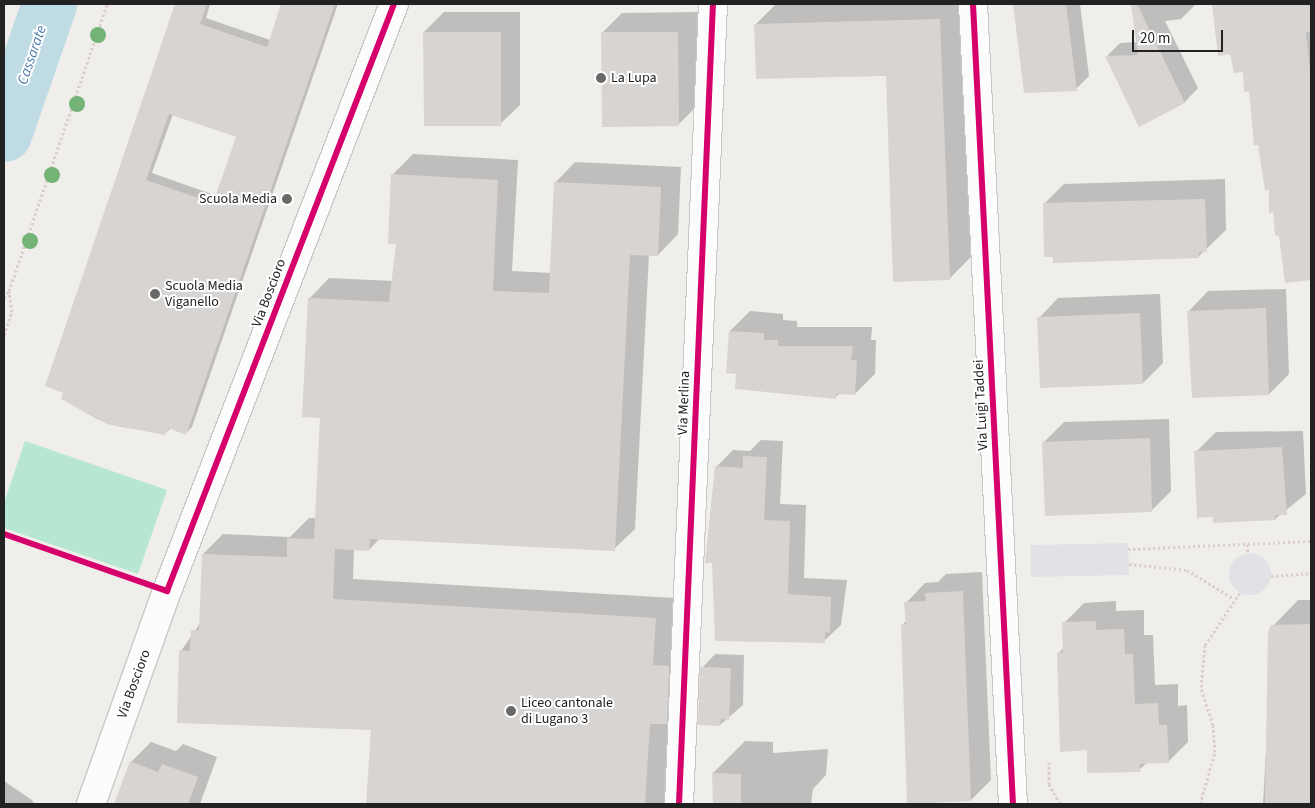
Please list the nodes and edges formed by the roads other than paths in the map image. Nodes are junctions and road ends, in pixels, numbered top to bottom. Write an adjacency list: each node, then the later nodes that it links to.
1 (394, 4): 4 (street, Via Boscioro)
2 (713, 4): 5 (street, Via Merlina)
3 (973, 4): 6 (street, Via Luigi Taddei)
4 (91, 804)
5 (679, 804)
6 (1013, 804)

